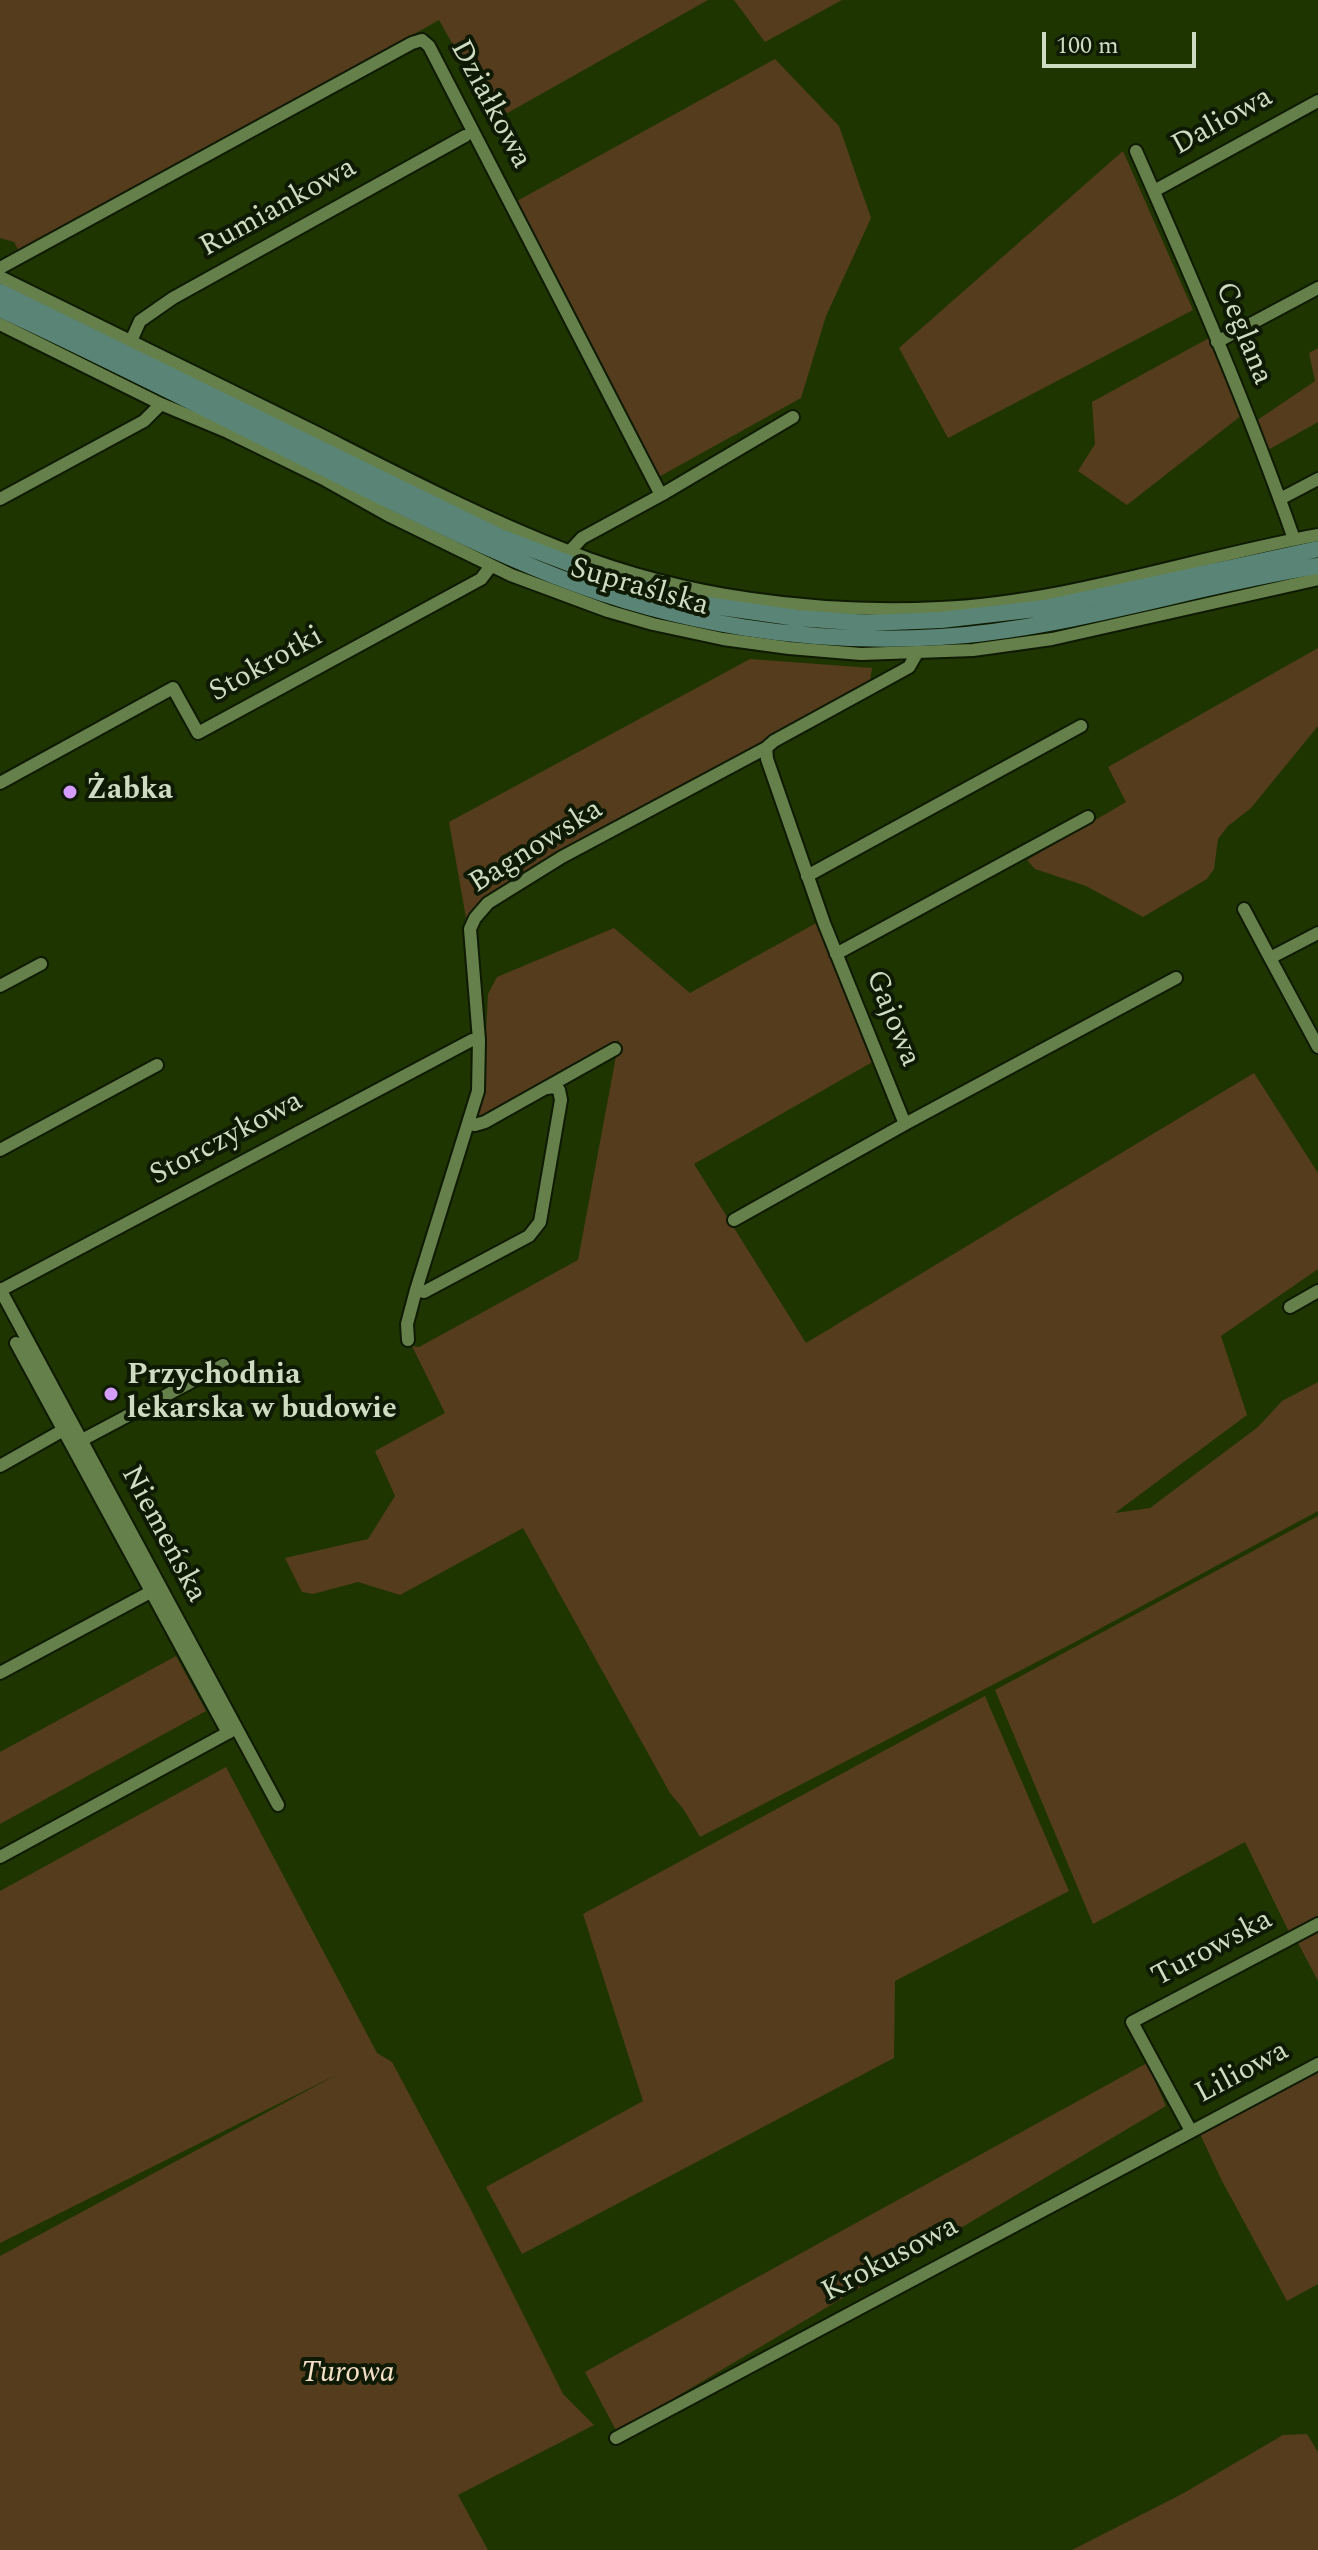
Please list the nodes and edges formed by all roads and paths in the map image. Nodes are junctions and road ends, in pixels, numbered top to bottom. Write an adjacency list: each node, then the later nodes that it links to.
1 (1318, 101): 4 (street, Daliowa)
2 (465, 136): 11 (street, Rumiankowa)
3 (1136, 151): 4 (street, Ceglana)
4 (1154, 191): 12 (street, Ceglana)
5 (0, 268): 16 (street, Działkowa)
6 (0, 277): 11 (street, Supraślska)
7 (1318, 288): 12 (street)
8 (0, 292): 21 (main road)
9 (0, 309): 24 (main road)
10 (0, 324): 13 (street, Supraślska)
11 (131, 341): 22 (street, Supraślska)
12 (1217, 342): 18 (street, Ceglana)
13 (161, 404): 17 (street); 23 (street, Supraślska)
14 (793, 417): 16 (street)
15 (1318, 479): 18 (street)
16 (661, 495): 22 (street)
17 (0, 499)
18 (1280, 499): 20 (street, Ceglana)
19 (1318, 535): 20 (street, Supraślska)
20 (1294, 539): 22 (street, Supraślska)
21 (1318, 549)
22 (569, 552)
23 (491, 566): 26 (street, Supraślska); 29 (street, Stokrotki)
24 (1318, 566)
25 (1318, 579): 26 (street, Supraślska)
26 (917, 653): 28 (street, Bagnowska)
27 (1081, 726): 31 (street)
28 (766, 748): 31 (street, Gajowa); 39 (street, Bagnowska)
29 (0, 783)
30 (1088, 817): 34 (street)
31 (807, 876): 34 (street, Gajowa)
32 (1244, 909): 35 (street)
33 (1318, 933): 35 (street)
34 (836, 954): 45 (street, Gajowa)
35 (1270, 958): 40 (street)
36 (41, 964): 38 (street)
37 (1176, 978): 45 (street)
38 (0, 986)
39 (479, 1040): 44 (street, Bagnowska); 48 (street, Storczykowa)
40 (1318, 1047)
41 (615, 1049): 43 (street)
42 (157, 1065): 46 (street)
43 (547, 1088): 44 (street); 49 (street)
44 (469, 1124): 49 (street, Bagnowska)
45 (905, 1124): 47 (street)
46 (0, 1150)
47 (734, 1220)
48 (0, 1289): 55 (street, Niemeńska)
49 (416, 1290): 52 (street, Bagnowska)
50 (1318, 1291): 51 (street)
51 (1290, 1307)
52 (408, 1340)
53 (16, 1343): 55 (street)
54 (223, 1365): 56 (street)
55 (68, 1427): 56 (street, Niemeńska); 57 (street); 58 (street)
56 (82, 1440): 58 (street, Niemeńska)
57 (0, 1466)
58 (156, 1589): 59 (street); 60 (street, Niemeńska)
59 (0, 1673)
60 (232, 1731): 61 (street, Niemeńska); 62 (street)
61 (278, 1805)
62 (0, 1857)
63 (1318, 1924): 65 (street, Turowska)
64 (1318, 2064): 65 (street, Liliowa)
65 (1191, 2131): 66 (street, Krokusowa)
66 (616, 2438)

